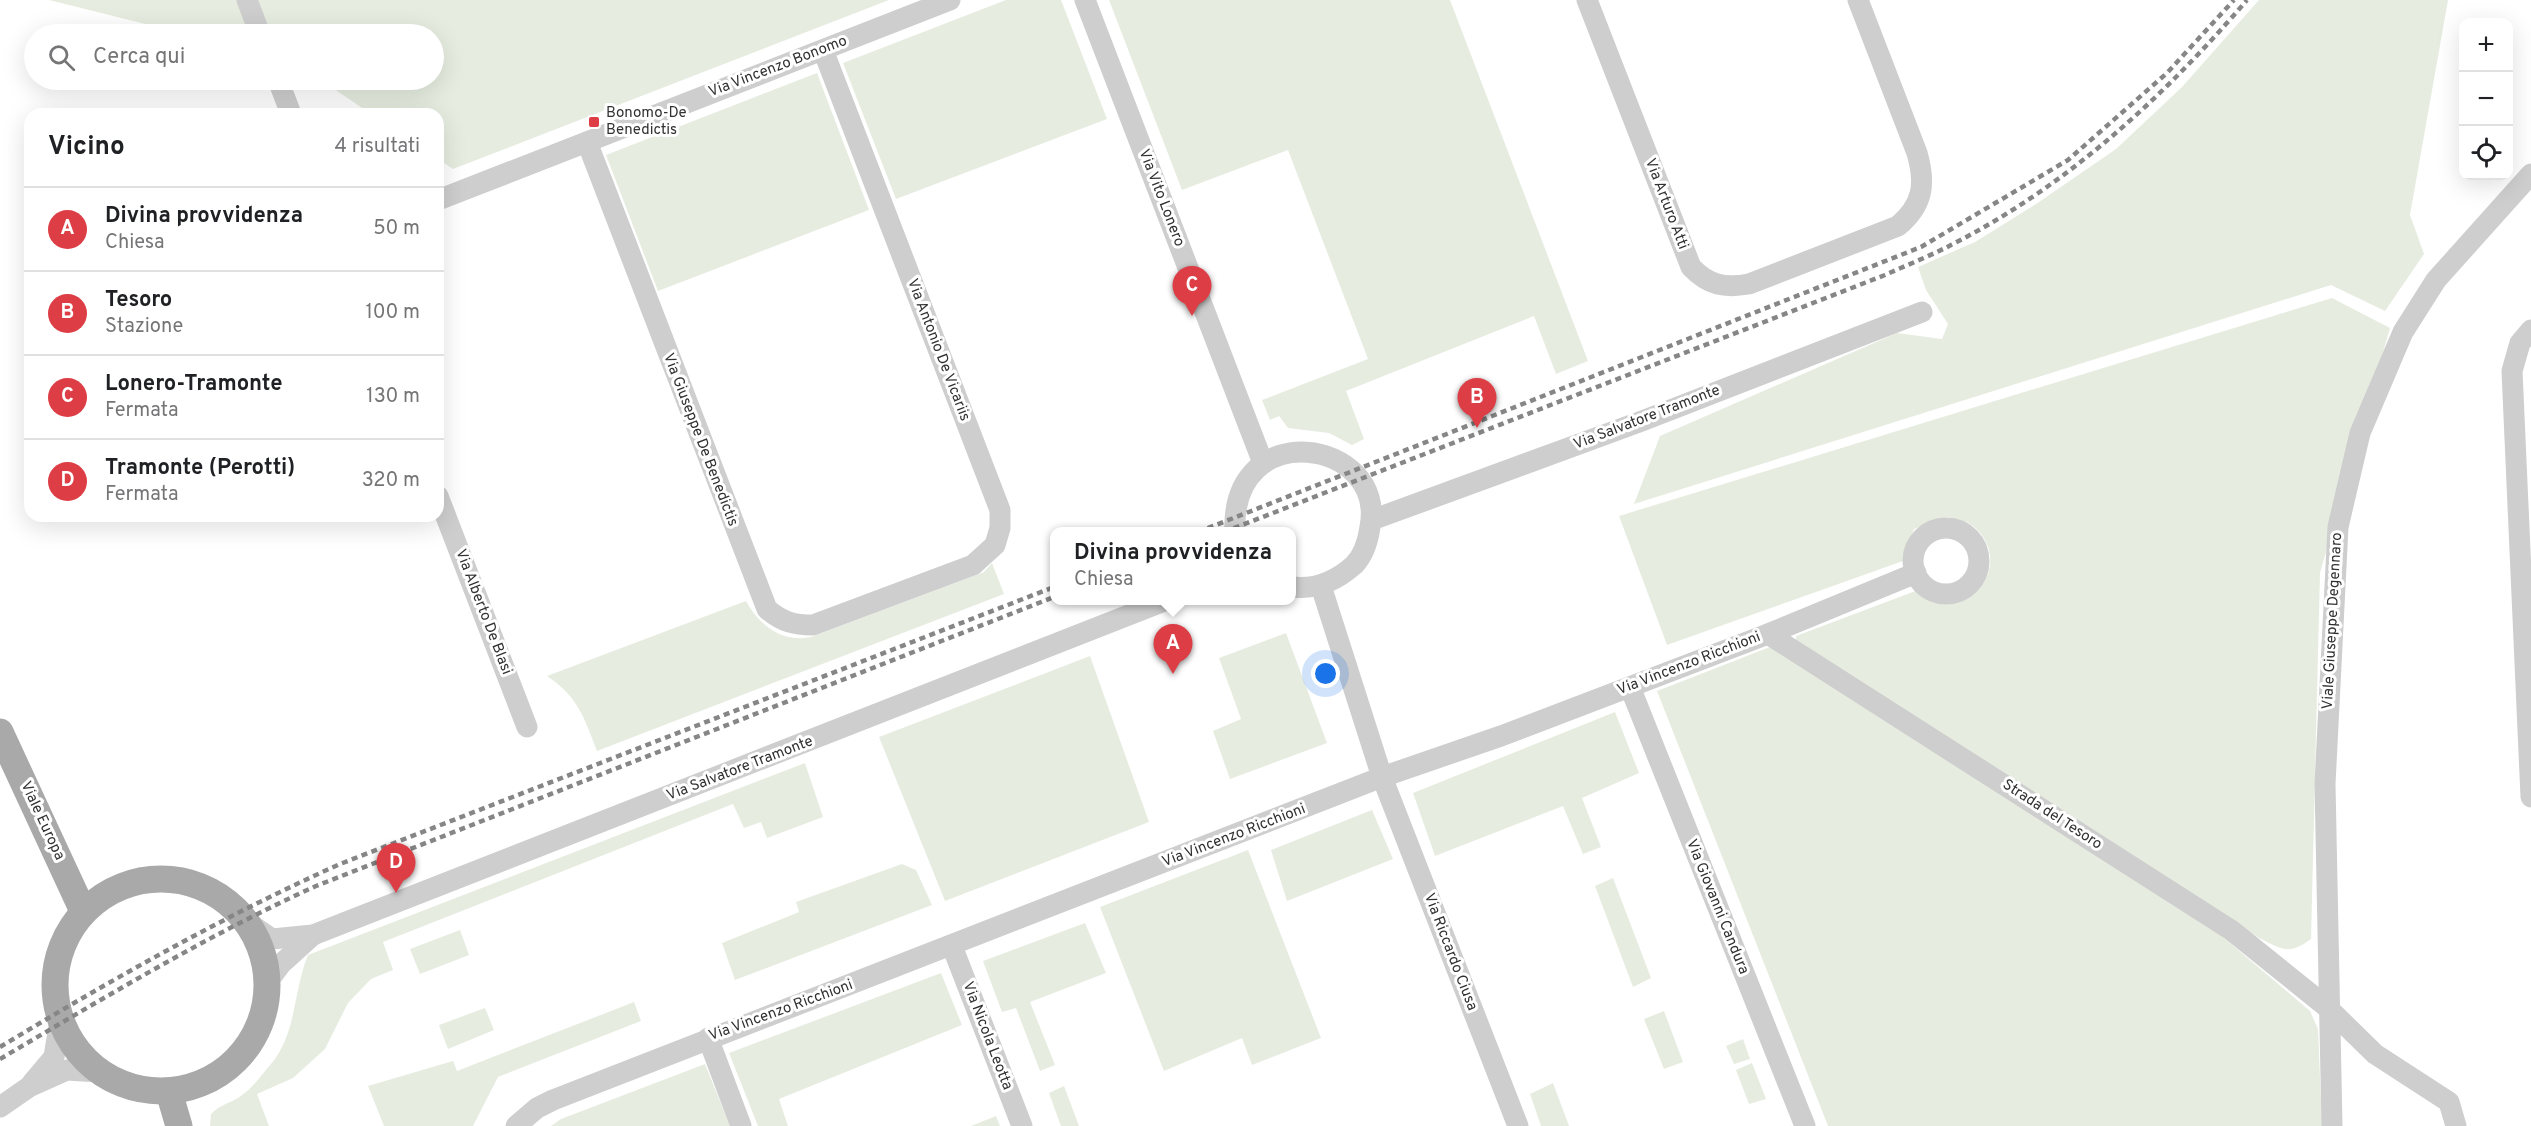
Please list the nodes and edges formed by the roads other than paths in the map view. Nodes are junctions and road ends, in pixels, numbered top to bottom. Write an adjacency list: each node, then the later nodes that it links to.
1 (247, 0): 6 (street)
2 (950, 0): 7 (street, Via Vincenzo Bonomo)
3 (1085, 0): 15 (street, Via Vito Lonero)
4 (1587, 0): 5 (street, Via Arturo Atti)
5 (1858, 0)
6 (256, 24)
7 (823, 50): 10 (street, Via Vincenzo Bonomo); 22 (street, Via Antonio De Vicariis)
8 (282, 90): 9 (street)
9 (289, 108)
10 (587, 142): 12 (street, Via Vincenzo Bonomo); 22 (street, Via Giuseppe De Benedictis)
11 (2531, 174): 36 (street, Viale Giuseppe Degennaro)
12 (444, 198)
13 (1922, 312): 17 (street, Via Salvatore Tramonte)
14 (2531, 330): 25 (street)
15 (1263, 463): 17 (street); 18 (street)
16 (444, 512): 27 (street, Via Alberto De Blasi)
17 (1372, 520): 20 (street)
18 (1235, 527)
19 (1916, 573): 24 (street, Via Vincenzo Ricchioni)
20 (1321, 586): 21 (street); 29 (street, Via Riccardo Ciusa)
21 (1296, 587)
22 (894, 594)
23 (1154, 605): 33 (street, Via Salvatore Tramonte)
24 (1768, 634): 26 (street, Via Vincenzo Ricchioni); 36 (street, Strada del Tesoro)
25 (2528, 640): 30 (street)
26 (1630, 687): 29 (street, Via Vincenzo Ricchioni); 48 (street, Via Giovanni Candura)
27 (527, 727)
28 (0, 732): 31 (main road, Viale Europa)
29 (1382, 777): 34 (street, Via Vincenzo Ricchioni); 47 (street, Via Riccardo Ciusa)
30 (2531, 797)
31 (83, 911): 32 (main road); 37 (main road)
32 (247, 922): 33 (street); 35 (main road)
33 (313, 935): 35 (street)
34 (952, 946): 38 (street, Via Vincenzo Ricchioni); 46 (street, Via Nicola Leotta)
35 (268, 981): 41 (main road)
36 (2328, 1008): 49 (street, Viale Giuseppe Degennaro); 50 (street, Strada del Tesoro)
37 (60, 1020): 39 (main road); 40 (street)
38 (708, 1038): 44 (street, Via Vincenzo Ricchioni); 45 (street)
39 (99, 1072): 40 (street); 41 (main road)
40 (29, 1087): 42 (street)
41 (169, 1092): 43 (main road)
42 (0, 1107)
43 (179, 1126)
44 (516, 1126)
45 (741, 1126)
46 (1022, 1126)
47 (1518, 1126)
48 (1805, 1126)
49 (2332, 1126)
50 (2456, 1126)

